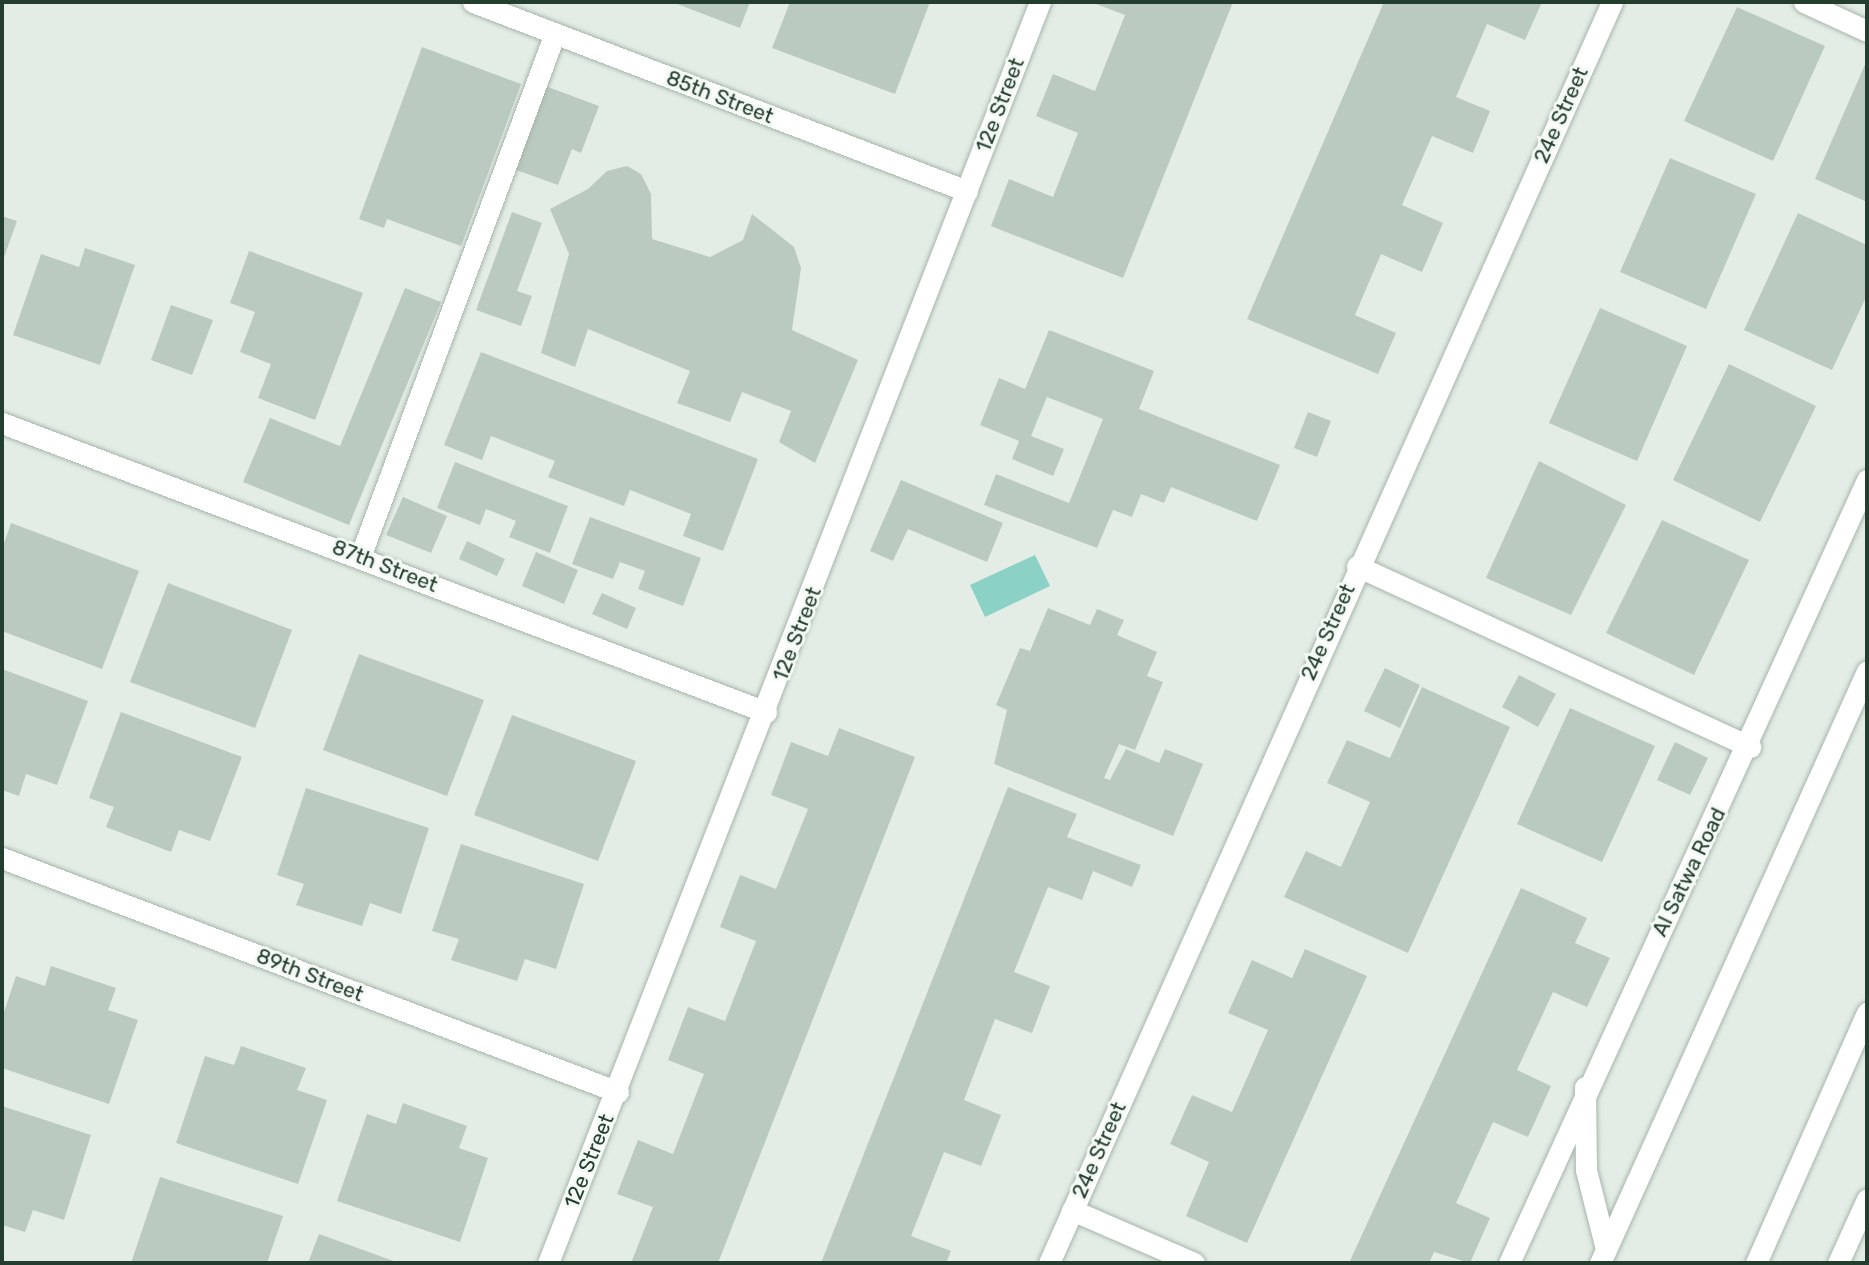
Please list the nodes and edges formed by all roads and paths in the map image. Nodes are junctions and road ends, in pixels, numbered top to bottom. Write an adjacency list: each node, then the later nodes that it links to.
1 (473, 2): 6 (street, 85th Street)
2 (1040, 2): 7 (street, 12e Street)
3 (1612, 2): 11 (street, 24e Street)
4 (1804, 2): 5 (street)
5 (1867, 31)
6 (555, 33): 7 (street, 85th Street); 10 (street)
7 (967, 191): 13 (street, 12e Street)
8 (2, 423): 10 (street, 87th Street)
9 (1867, 480): 14 (street, Al Satwa Road)
10 (360, 557): 13 (street, 87th Street)
11 (1357, 566): 14 (street); 19 (street, 24e Street)
12 (1867, 671): 21 (street)
13 (766, 712): 18 (street, 12e Street)
14 (1749, 747): 17 (street, Al Satwa Road)
15 (2, 858): 18 (street, 89th Street)
16 (1867, 1013): 26 (street)
17 (1585, 1087): 21 (street); 25 (street, Al Satwa Road)
18 (618, 1092): 22 (street, 12e Street)
19 (1072, 1210): 23 (street, 24e Street); 24 (street)
20 (1865, 1210): 27 (street)
21 (1603, 1256)
22 (548, 1263)
23 (1049, 1263)
24 (1194, 1263)
25 (1509, 1263)
26 (1756, 1263)
27 (1838, 1263)

